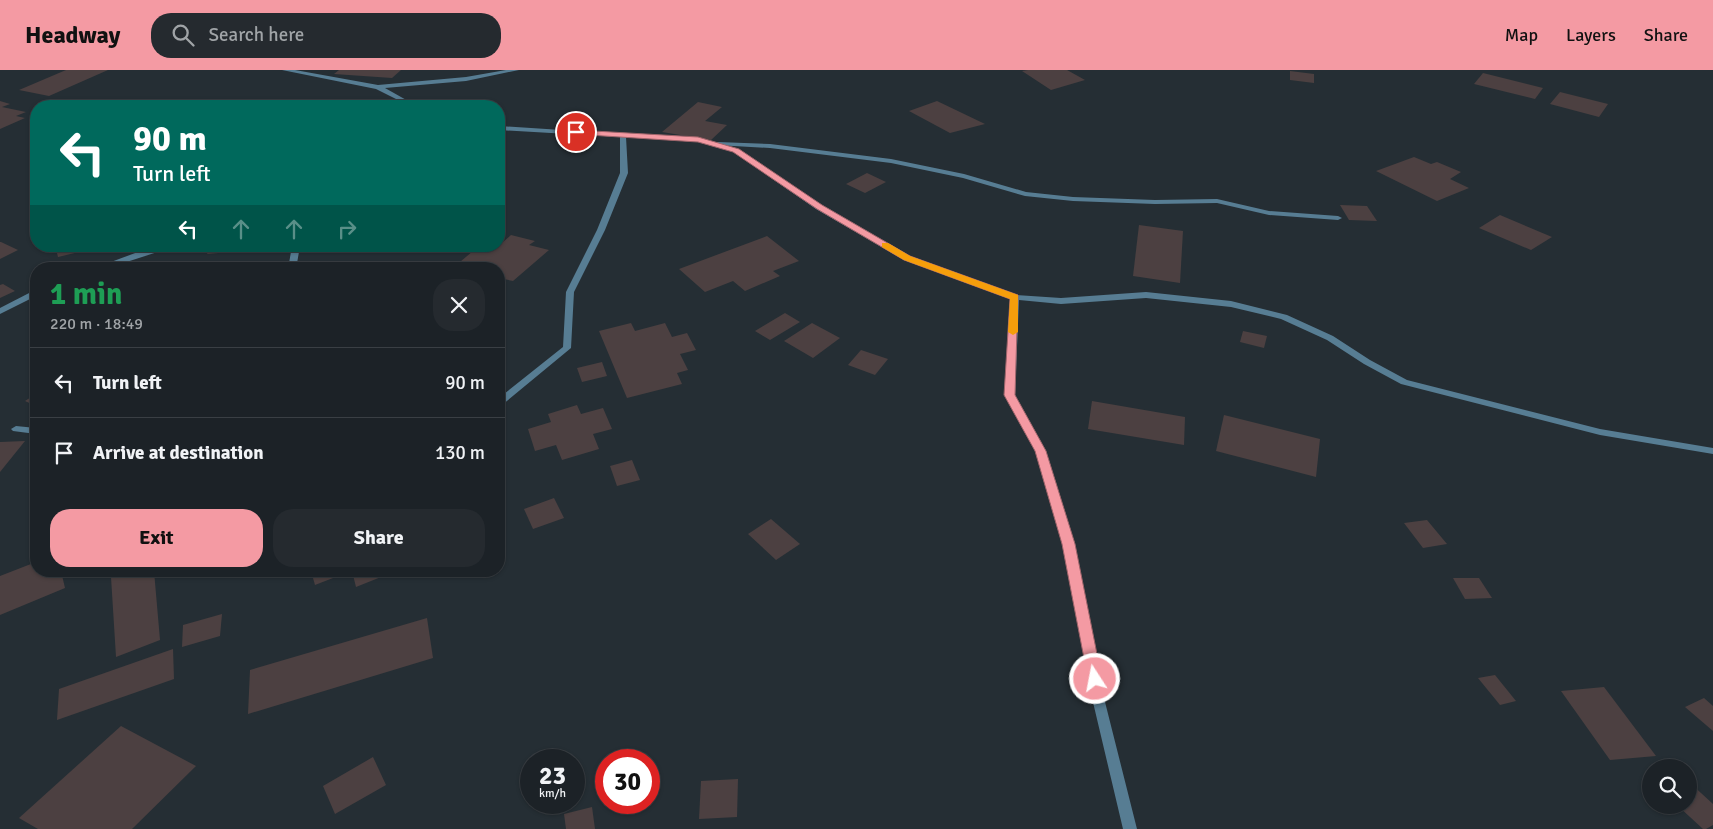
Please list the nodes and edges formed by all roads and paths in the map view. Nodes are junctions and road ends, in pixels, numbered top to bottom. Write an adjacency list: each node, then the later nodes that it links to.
1 (285, 70): 3 (street)
2 (516, 70): 3 (street)
3 (378, 87): 4 (street)
4 (403, 100)
5 (505, 128): 6 (street)
6 (623, 135): 7 (street); 14 (street)
7 (718, 144): 8 (street); 12 (street)
8 (1338, 218)
9 (146, 252): 10 (street)
10 (117, 262)
11 (30, 296): 13 (street)
12 (1014, 297): 17 (street); 18 (street)
13 (0, 311)
14 (505, 398)
15 (16, 429): 16 (street)
16 (30, 430)
17 (1713, 451)
18 (1130, 829)

